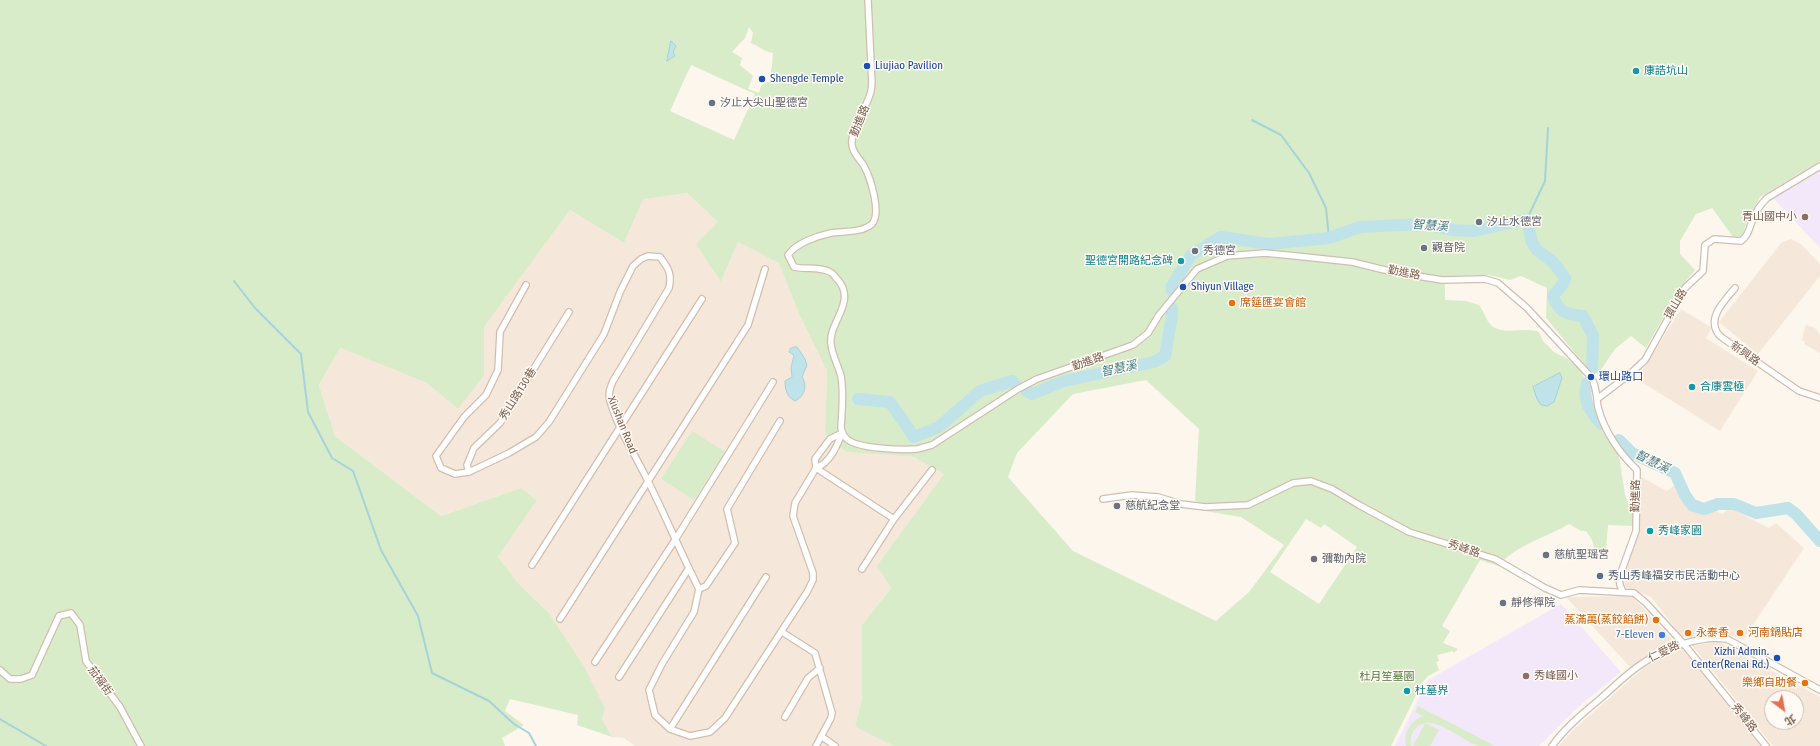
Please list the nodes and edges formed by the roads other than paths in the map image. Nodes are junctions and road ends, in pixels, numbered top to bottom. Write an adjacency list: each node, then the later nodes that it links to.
1 (868, 0): 13 (street, 勤進路)
2 (1820, 166): 10 (street, 環山路)
3 (765, 269): 17 (street)
4 (526, 285): 16 (street, Xiushan Road)
5 (1735, 288): 9 (street, 新興路)
6 (702, 299): 12 (street)
7 (569, 312): 16 (street, 秀山路130巷)
8 (773, 382): 20 (street)
9 (1820, 398)
10 (1597, 399): 13 (street, 勤進路); 26 (street, 勤進路)
11 (780, 421): 25 (street)
12 (620, 427): 16 (street, Xiushan Road); 17 (street, Xiushan Road); 21 (street)
13 (842, 433): 14 (street); 14 (street)
14 (816, 468): 19 (street); 28 (street)
15 (932, 470): 19 (street)
16 (469, 472)
17 (648, 481): 20 (street, Xiushan Road); 27 (street)
18 (1103, 499): 26 (street, 秀峰路)
19 (894, 519): 23 (street)
20 (675, 540): 22 (street, Xiushan Road); 30 (street)
21 (532, 565)
22 (689, 568): 25 (street, Xiushan Road); 33 (street)
23 (862, 569)
24 (766, 577): 36 (street)
25 (699, 589): 36 (street)
26 (1623, 592): 29 (street, 秀峰路)
27 (560, 619)
28 (782, 632): 31 (street); 36 (street)
29 (1683, 643): 34 (street, 仁愛路); 41 (street, 仁愛路); 42 (street, 秀峰路)
30 (595, 662)
31 (820, 668): 35 (street); 37 (street)
32 (0, 670): 38 (street, 茄福街)
33 (619, 678)
34 (1820, 690)
35 (784, 717)
36 (670, 729)
37 (821, 736): 39 (street); 40 (street)
38 (141, 746)
39 (816, 746)
40 (835, 746)
41 (1552, 746)
42 (1766, 746)

